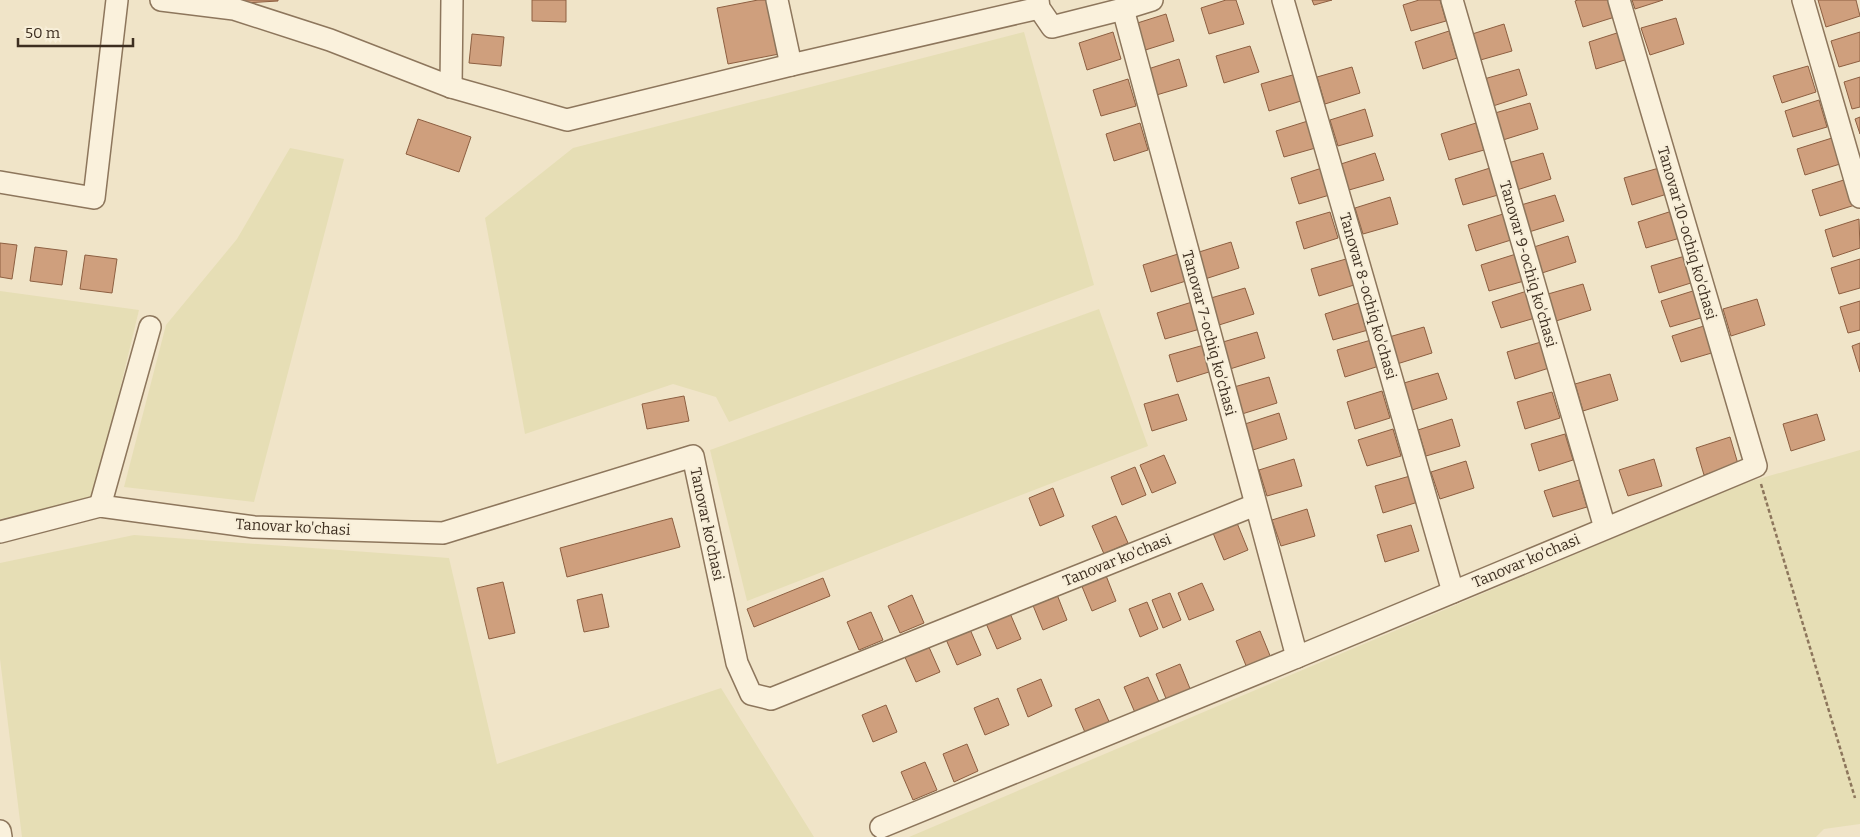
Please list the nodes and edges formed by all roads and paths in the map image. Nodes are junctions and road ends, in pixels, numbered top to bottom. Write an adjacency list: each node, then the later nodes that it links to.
1 (116, 0): 15 (street)
2 (161, 0): 10 (street)
3 (452, 0): 14 (street)
4 (777, 0): 13 (street)
5 (1152, 0): 12 (street)
6 (1283, 0): 23 (street, Tanovar 8-ochiq ko'chasi)
7 (1452, 0): 21 (street, Tanovar 9-ochiq ko'chasi)
8 (1619, 0): 18 (street, Tanovar 10-ochiq ko'chasi)
9 (1803, 0): 16 (street)
10 (234, 4): 14 (street)
11 (1038, 4): 12 (street); 13 (street)
12 (1123, 10): 19 (street, Tanovar 7-ochiq ko'chasi)
13 (791, 65): 14 (street)
14 (451, 87)
15 (0, 182)
16 (1860, 197)
17 (150, 327): 20 (street)
18 (1756, 466): 21 (street, Tanovar ko'chasi); 25 (path)
19 (1255, 505): 20 (street, Tanovar ko'chasi); 24 (street, Tanovar 7-ochiq ko'chasi)
20 (100, 506): 22 (street, Tanovar ko'chasi)
21 (1605, 528): 23 (street, Tanovar ko'chasi)
22 (0, 532)
23 (1452, 592): 24 (street, Tanovar ko'chasi)
24 (1297, 657): 26 (street, Tanovar ko'chasi)
25 (1855, 798)
26 (881, 827)
27 (0, 831): 28 (street)
28 (1, 837)

